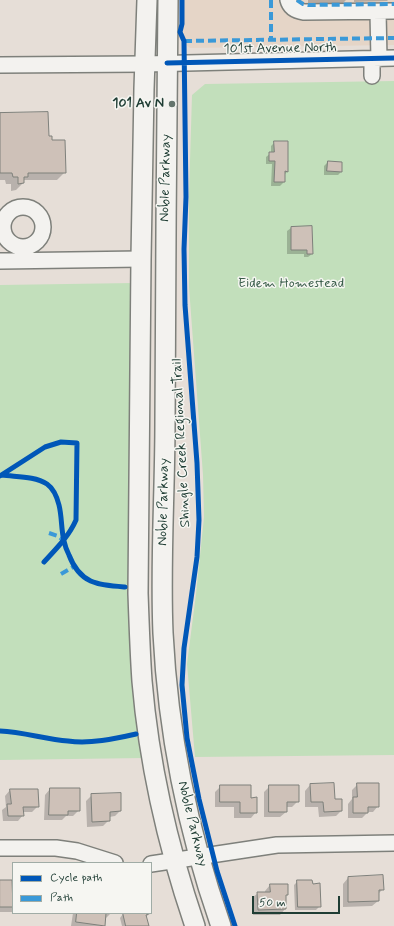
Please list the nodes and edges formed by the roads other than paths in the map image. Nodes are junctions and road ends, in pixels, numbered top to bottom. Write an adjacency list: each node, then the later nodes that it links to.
1 (147, 0): 8 (main road, Noble Parkway)
2 (168, 0): 9 (main road, Noble Parkway)
3 (288, 0): 5 (street)
4 (394, 11): 5 (street)
5 (378, 12): 7 (street)
6 (394, 58): 7 (street, 101st Avenue North)
7 (375, 59): 9 (street, 101st Avenue North); 11 (street)
8 (145, 64): 9 (street, 101st Avenue North); 10 (street, 101st Avenue North); 12 (main road, Noble Parkway)
9 (167, 64): 16 (main road, Noble Parkway)
10 (0, 65)
11 (372, 76)
12 (141, 259): 13 (street); 17 (main road, Noble Parkway)
13 (0, 261)
14 (394, 843): 16 (street)
15 (0, 848): 18 (street)
16 (199, 856): 17 (street); 21 (main road, Noble Parkway)
17 (174, 860): 19 (street); 20 (main road, Noble Parkway)
18 (112, 862)
19 (152, 864)
20 (195, 926)
21 (221, 926)

